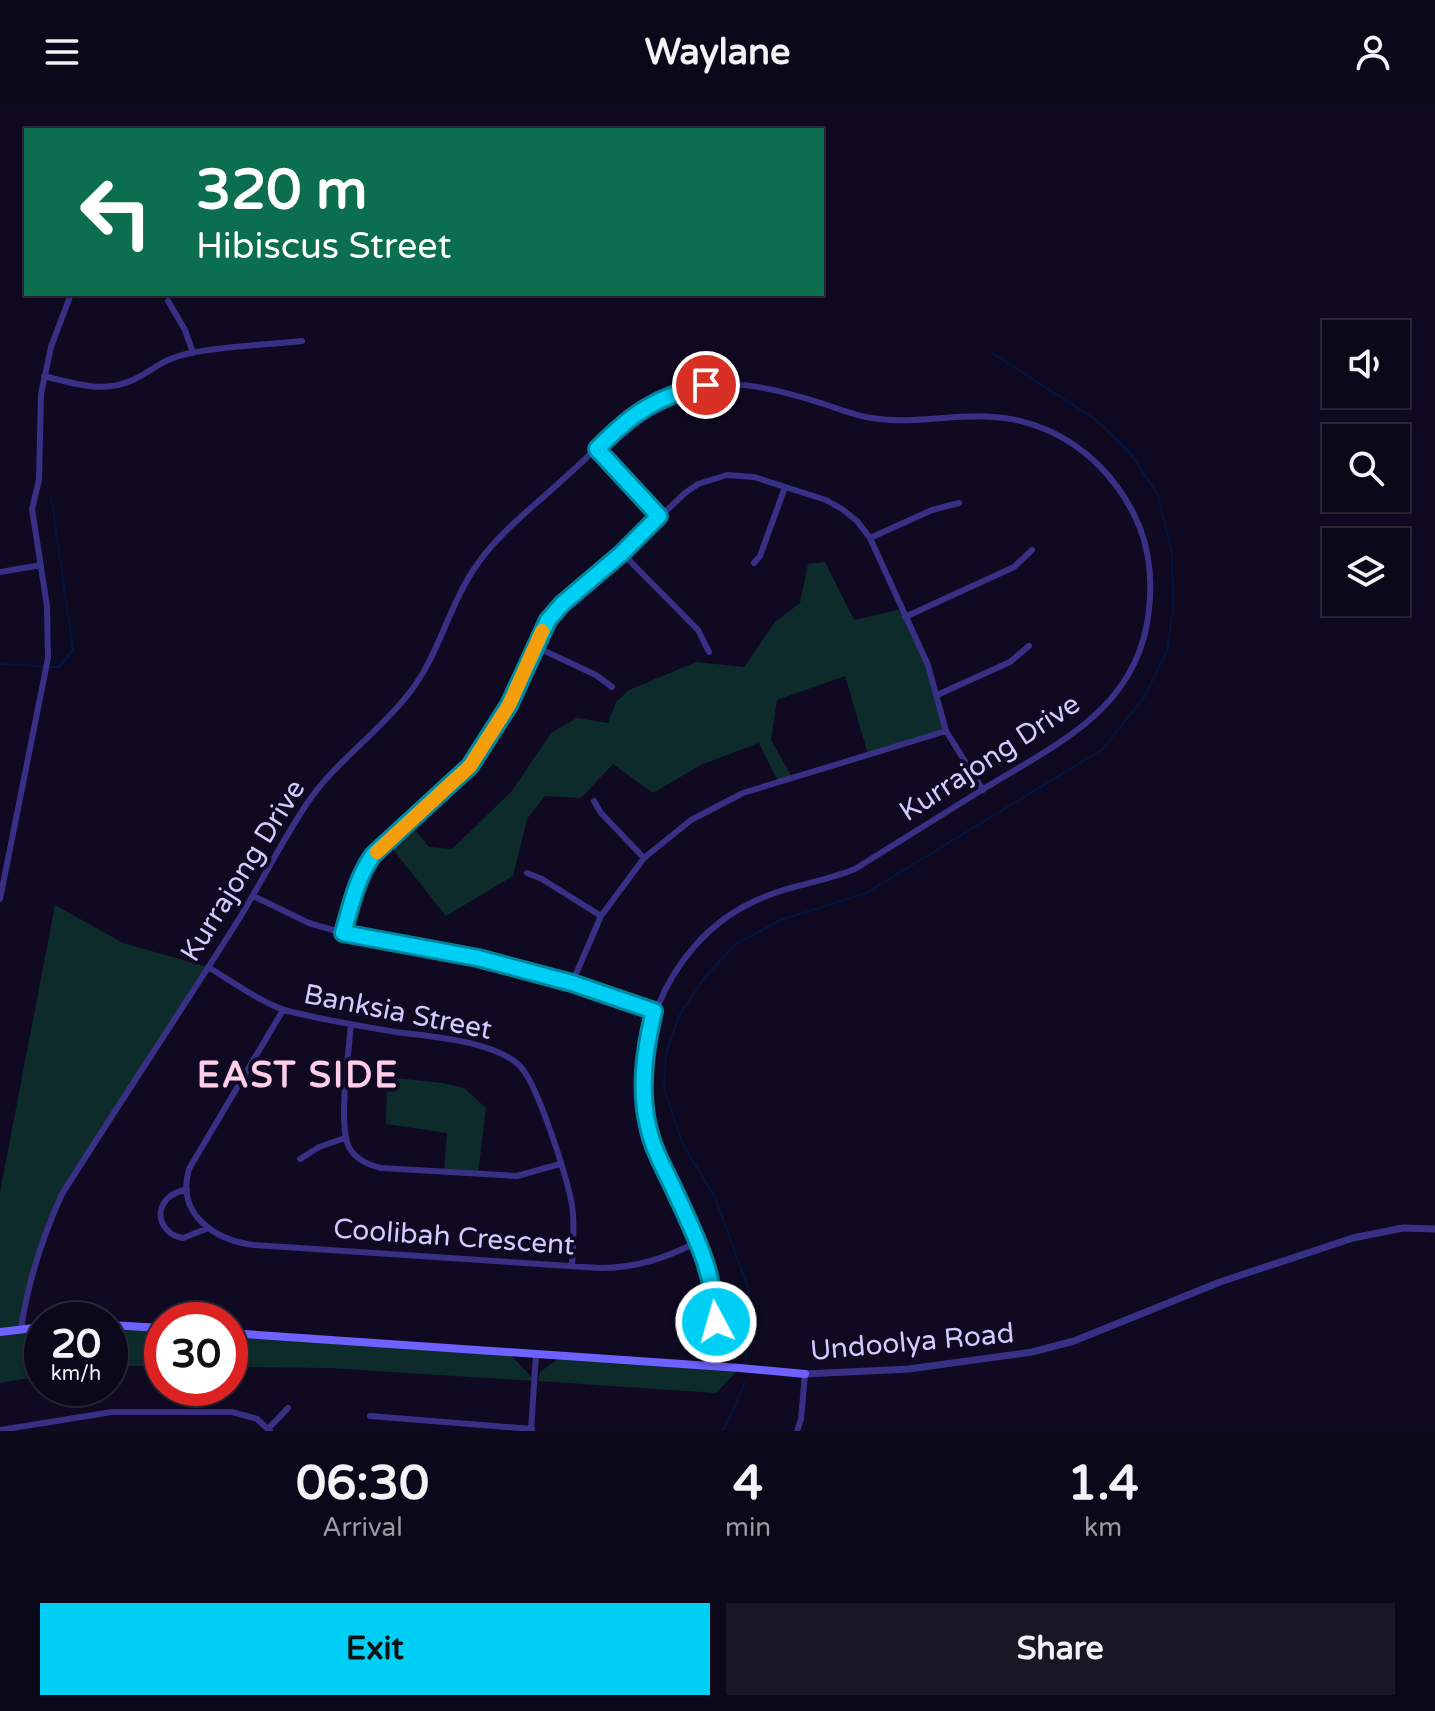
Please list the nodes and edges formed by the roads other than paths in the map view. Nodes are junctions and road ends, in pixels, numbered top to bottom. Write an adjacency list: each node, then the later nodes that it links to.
1 (70, 296): 5 (street)
2 (168, 301): 4 (street)
3 (302, 341): 4 (street)
4 (193, 353): 5 (street)
5 (44, 376): 14 (street)
6 (597, 449): 9 (street); 23 (street, Kurrajong Drive); 27 (street, Kurrajong Drive)
7 (785, 487): 9 (street); 10 (street); 13 (street)
8 (959, 503): 10 (street)
9 (659, 516): 12 (street)
10 (870, 538): 16 (street)
11 (1032, 550): 16 (street)
12 (622, 553): 17 (street); 19 (street)
13 (754, 563)
14 (41, 565): 15 (street); 28 (street)
15 (0, 572)
16 (905, 617): 21 (street)
17 (534, 646): 20 (street); 30 (street)
18 (1029, 646): 21 (street)
19 (709, 652)
20 (612, 687)
21 (937, 695): 22 (street)
22 (946, 731): 23 (street); 25 (street)
23 (983, 790): 34 (street, Kurrajong Drive)
24 (594, 801): 25 (street)
25 (644, 858): 29 (street)
26 (527, 873): 29 (street)
27 (253, 896): 30 (street); 31 (street, Kurrajong Drive)
28 (0, 899)
29 (601, 916): 32 (street)
30 (343, 933): 32 (street)
31 (208, 967): 33 (street, Banksia Street); 44 (street, Kurrajong Drive)
32 (572, 983): 34 (street)
33 (283, 1010): 35 (street, Banksia Street); 39 (street)
34 (654, 1011): 42 (street, Kurrajong Drive)
35 (351, 1024): 36 (street); 38 (street, Banksia Street)
36 (345, 1138): 37 (street); 38 (street)
37 (300, 1159)
38 (560, 1164): 43 (street, Banksia Street)
39 (187, 1189): 40 (street); 40 (street, Coolibah Crescent)
40 (206, 1229): 43 (street, Coolibah Crescent)
41 (1435, 1229): 50 (street, Undoolya Road)
42 (698, 1242): 43 (street, Coolibah Crescent); 49 (street, Kurrajong Drive)
43 (572, 1266)
44 (21, 1329): 45 (main road); 46 (main road)
45 (24, 1329)
46 (0, 1332)
47 (248, 1334): 48 (main road, Undoolya Road)
48 (536, 1354): 49 (main road, Undoolya Road); 55 (street)
49 (714, 1366): 50 (main road, Undoolya Road)
50 (805, 1374): 56 (street)
51 (288, 1408): 54 (street)
52 (370, 1416): 55 (street)
53 (0, 1430): 54 (street)
54 (269, 1430)
55 (532, 1430)
56 (797, 1431)

